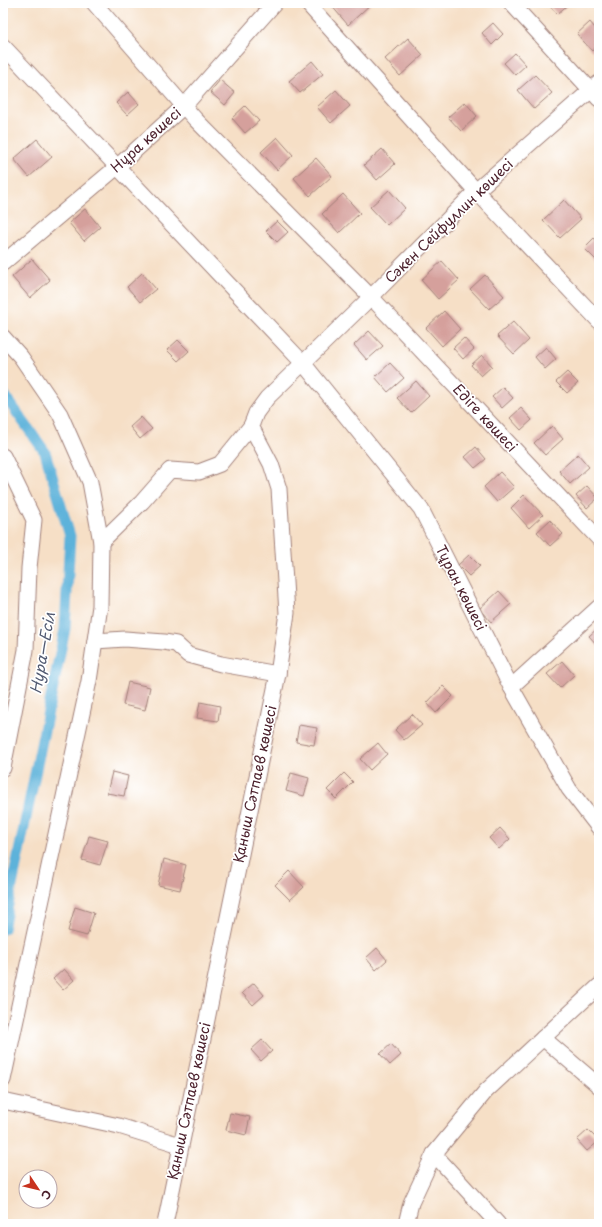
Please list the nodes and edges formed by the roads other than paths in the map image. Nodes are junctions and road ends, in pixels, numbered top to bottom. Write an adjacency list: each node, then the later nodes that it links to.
1 (94, 3): 7 (street, Едіге көшесі)
2 (275, 3): 7 (street, Нұра көшесі)
3 (307, 3): 9 (street)
4 (511, 3): 6 (street)
5 (3, 46): 8 (street, Тұран көшесі)
6 (596, 91): 9 (street, Сәкен Сейфуллин көшесі)
7 (185, 105): 8 (street, Нұра көшесі); 11 (street, Едіге көшесі)
8 (117, 167): 10 (street, Нұра көшесі); 14 (street, Тұран көшесі)
9 (476, 191): 11 (street, Сәкен Сейфуллин көшесі); 12 (street)
10 (3, 262)
11 (371, 297): 14 (street, Сәкен Сейфуллин көшесі); 17 (street, Едіге көшесі)
12 (599, 321)
13 (3, 337): 18 (street)
14 (303, 363): 15 (street); 22 (street, Тұран көшесі)
15 (251, 426): 18 (street); 21 (street, Қаныш Сәтпаев көшесі)
16 (3, 456): 23 (street)
17 (599, 538)
18 (101, 542): 20 (street)
19 (599, 608): 22 (street)
20 (95, 640): 21 (street); 27 (street)
21 (278, 674): 30 (street, Қаныш Сәтпаев көшесі)
22 (511, 687): 24 (street, Тұран көшесі)
23 (3, 768)
24 (599, 828)
25 (599, 986): 26 (street)
26 (543, 1038): 28 (street); 31 (street)
27 (3, 1080)
28 (599, 1086)
29 (3, 1101): 30 (street)
30 (180, 1145): 32 (street, Қаныш Сәтпаев көшесі)
31 (434, 1154): 33 (street); 34 (street)
32 (165, 1224)
33 (406, 1224)
34 (498, 1224)

